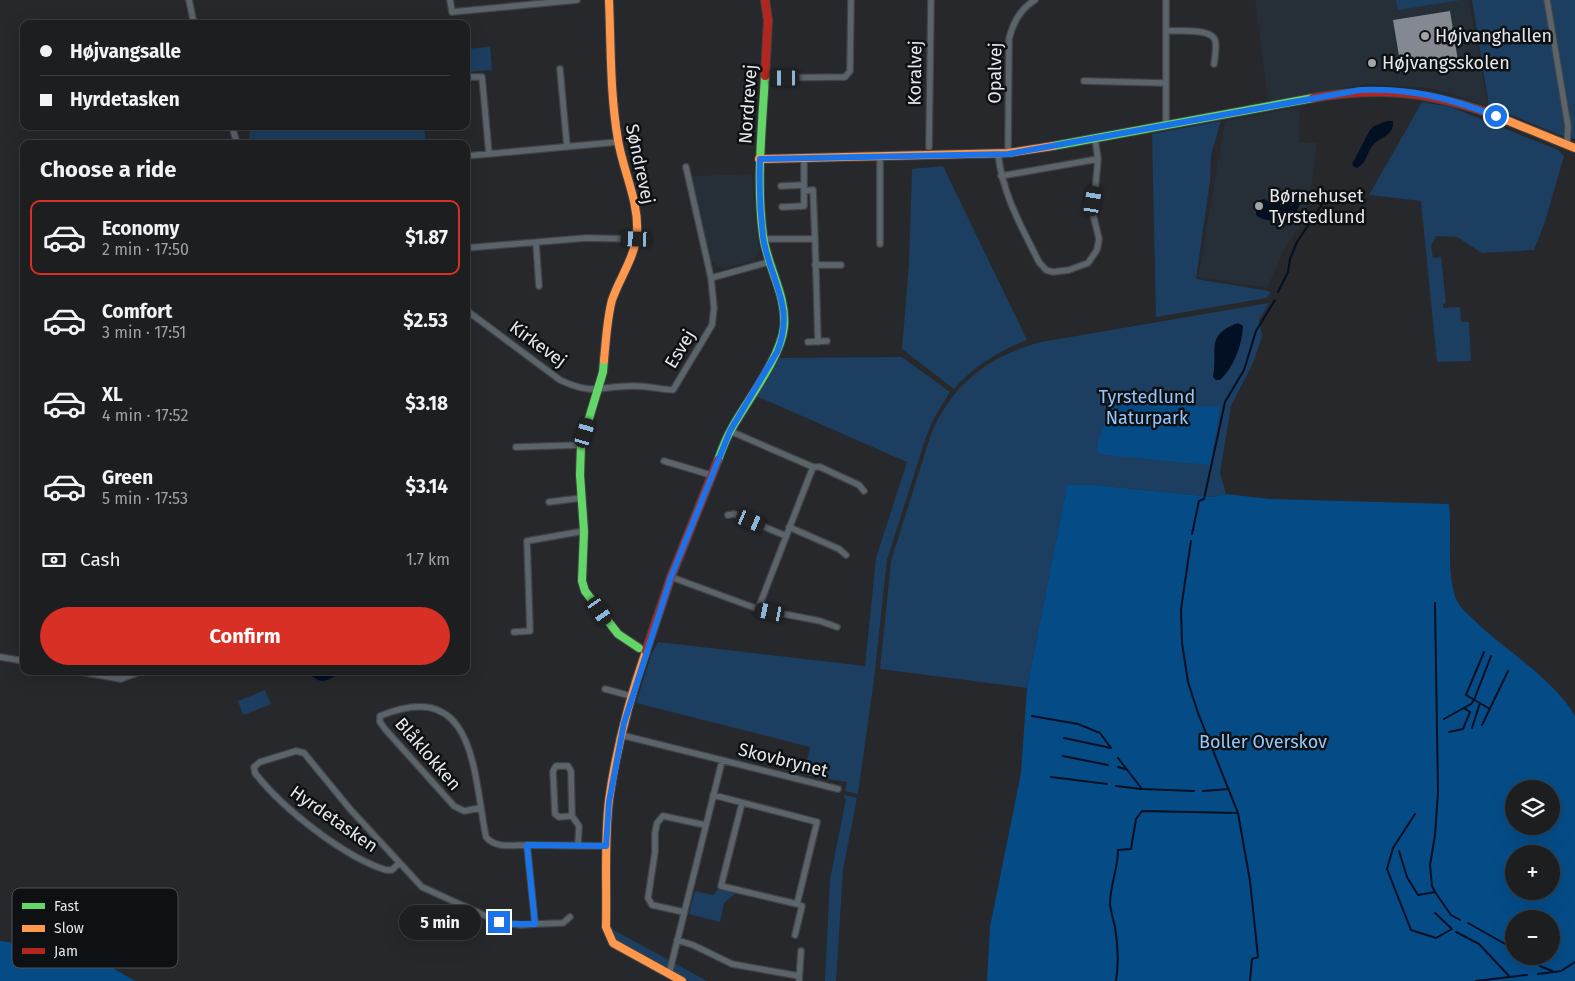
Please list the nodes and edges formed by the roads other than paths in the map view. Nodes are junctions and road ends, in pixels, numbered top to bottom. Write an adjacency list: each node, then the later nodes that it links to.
1 (189, 0): 11 (street)
2 (450, 0): 3 (street)
3 (577, 0)
4 (609, 0): 21 (street, Søndrevej)
5 (765, 0): 16 (street, Nordrevej)
6 (851, 0): 16 (street)
7 (931, 0): 24 (street, Koralvej)
8 (1166, 0): 12 (street)
9 (1547, 0): 22 (street)
10 (1033, 1): 28 (street, Opalvej)
11 (193, 20)
12 (1166, 31): 13 (street); 18 (street)
13 (1214, 64)
14 (560, 69): 23 (street)
15 (470, 77): 26 (street)
16 (766, 78): 32 (street, Nordrevej)
17 (1084, 81): 18 (street)
18 (1165, 83): 19 (street)
19 (1166, 126): 20 (street); 22 (street)
20 (1095, 139): 28 (street); 33 (street)
21 (618, 142): 23 (street); 39 (street, Søndrevej)
22 (1567, 144): 25 (street)
23 (567, 147): 26 (street)
24 (929, 147)
25 (1575, 148)
26 (489, 154): 29 (street)
27 (998, 154): 28 (street); 30 (street); 35 (street)
28 (1008, 154)
29 (470, 156)
30 (880, 156): 31 (street); 43 (street)
31 (804, 158): 32 (street); 37 (street)
32 (760, 159): 40 (street, Nordrevej)
33 (1098, 160): 35 (street); 35 (street)
34 (686, 167): 48 (street, Esvej)
35 (1001, 176)
36 (781, 186): 37 (street)
37 (804, 188): 38 (street); 41 (street)
38 (782, 207)
39 (636, 239): 42 (street); 54 (street, Søndrevej)
40 (764, 239): 41 (street); 45 (street, Nordrevej)
41 (815, 239): 46 (street)
42 (536, 243): 44 (street); 49 (street)
43 (880, 244)
44 (470, 248)
45 (769, 262): 48 (street); 55 (street, Nordrevej)
46 (815, 265): 47 (street); 52 (street)
47 (841, 265)
48 (711, 278): 54 (street, Esvej)
49 (539, 286)
50 (470, 313): 54 (street, Kirkevej)
51 (808, 342): 52 (street)
52 (818, 342): 53 (street)
53 (827, 342)
54 (597, 390): 56 (street, Søndrevej)
55 (730, 431): 59 (street); 60 (street, Nordrevej)
56 (581, 445): 57 (street); 62 (street, Søndrevej)
57 (516, 447)
58 (664, 461): 60 (street)
59 (812, 467): 61 (street); 65 (street)
60 (711, 475): 69 (street, Nordrevej)
61 (864, 492)
62 (581, 498): 63 (street); 66 (street, Søndrevej)
63 (549, 502)
64 (728, 515): 67 (street)
65 (789, 527): 67 (street); 68 (street)
66 (584, 532): 72 (street); 73 (street, Søndrevej)
67 (786, 536): 70 (street)
68 (846, 555)
69 (671, 577): 70 (street); 79 (street, Nordrevej)
70 (758, 609): 71 (street)
71 (838, 628)
72 (514, 632)
73 (639, 648)
74 (0, 657): 75 (street)
75 (20, 660)
76 (98, 675): 77 (street)
77 (132, 675)
78 (605, 689): 79 (street)
79 (631, 696): 80 (street, Nordrevej)
80 (621, 735): 81 (street, Skovbrynet); 90 (street, Nordrevej)
81 (722, 761): 82 (street, Skovbrynet); 83 (street, Skovbrynet)
82 (838, 789)
83 (713, 795): 84 (street); 87 (street, Skovbrynet)
84 (742, 803): 92 (street); 92 (street)
85 (480, 808): 85 (street, Blåklokken); 88 (street, Blåklokken)
86 (572, 816): 86 (street); 89 (street)
87 (705, 825): 93 (street, Skovbrynet); 93 (street)
88 (527, 845): 89 (street); 95 (street)
89 (578, 845): 90 (street)
90 (606, 846): 99 (street, Nordrevej)
91 (399, 863): 91 (street, Hyrdetasken); 95 (street, Hyrdetasken)
92 (797, 904): 96 (street)
93 (684, 912): 97 (street, Skovbrynet)
94 (570, 917): 95 (street, Hyrdetasken)
95 (535, 924)
96 (795, 935)
97 (677, 940): 99 (street, Skovbrynet); 100 (street)
98 (801, 951): 100 (street)
99 (669, 974): 101 (street, Nordrevej)
100 (799, 978)
101 (682, 981)

